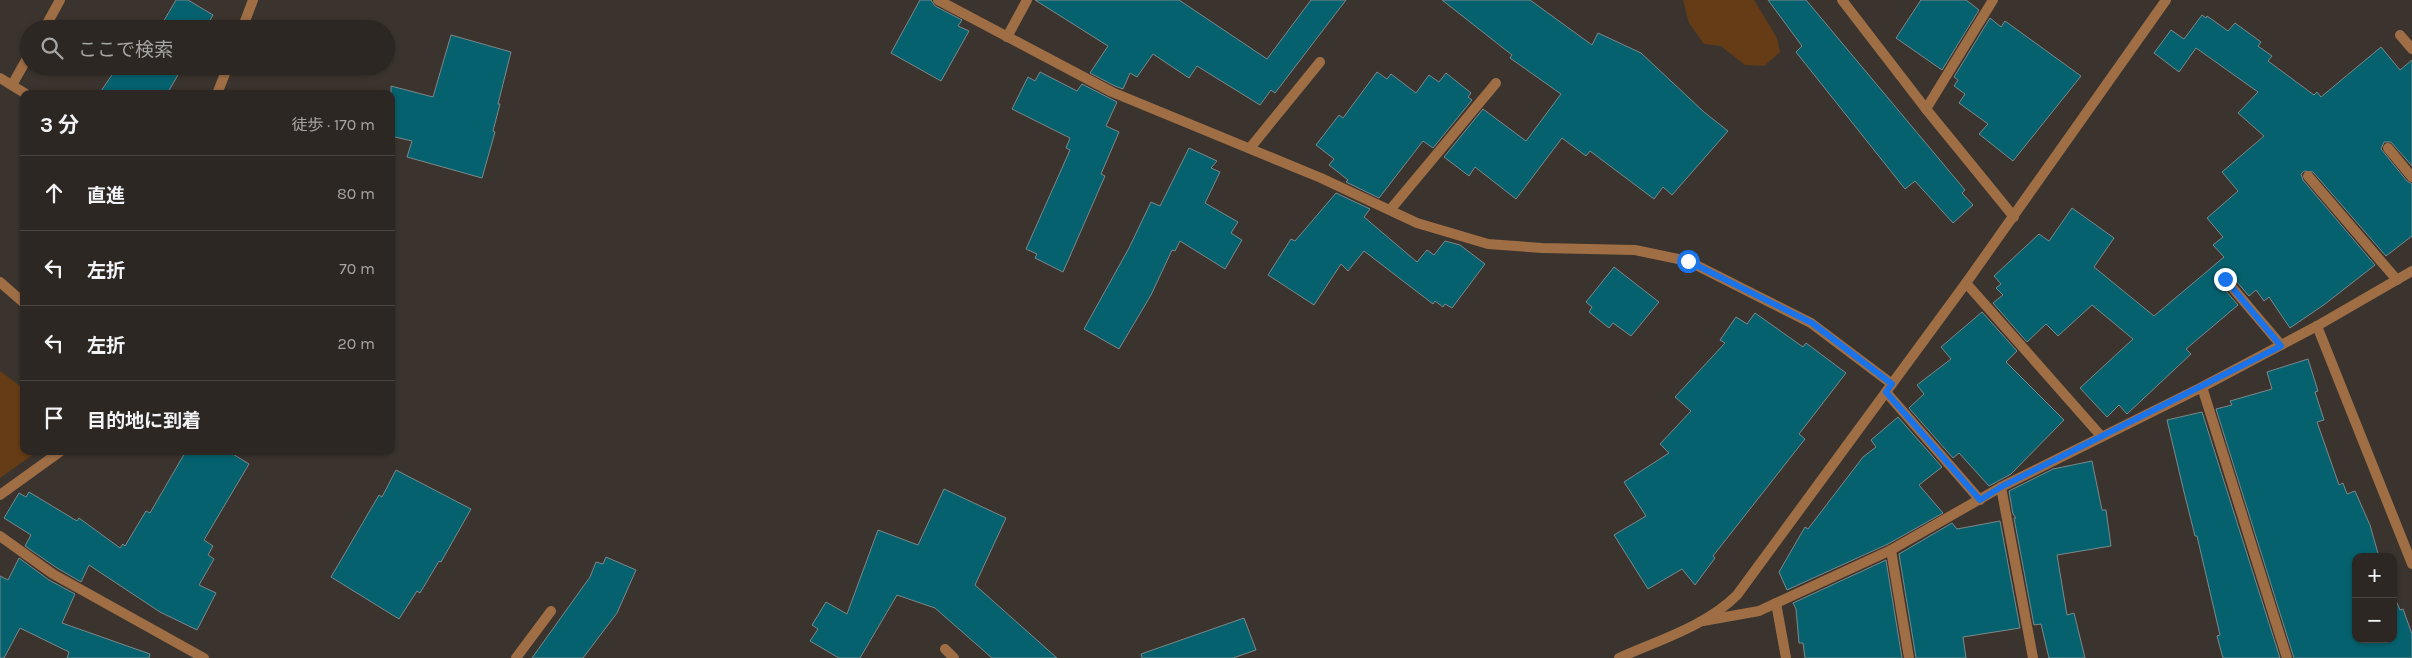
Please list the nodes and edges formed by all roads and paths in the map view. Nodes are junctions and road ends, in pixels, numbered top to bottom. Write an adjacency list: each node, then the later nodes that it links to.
1 (60, 0): 8 (street)
2 (253, 0): 9 (street)
3 (938, 0): 11 (street)
4 (1027, 0): 11 (street)
5 (1842, 0): 21 (street)
6 (1993, 0): 21 (street)
7 (2166, 0): 27 (street)
8 (49, 20)
9 (245, 20)
10 (2400, 35): 12 (street)
11 (1007, 37): 22 (street)
12 (2412, 49)
13 (1320, 62): 22 (street)
14 (20, 71): 18 (street)
15 (224, 75): 20 (street)
16 (0, 78): 18 (street)
17 (1496, 83): 26 (street)
18 (12, 85): 19 (street)
19 (20, 90)
20 (219, 90)
21 (1926, 109): 27 (street)
22 (1250, 148): 26 (street)
23 (2388, 148): 25 (street)
24 (2308, 176): 30 (street)
25 (2412, 177)
26 (1390, 210): 37 (street)
27 (2014, 217): 32 (street)
28 (2412, 271): 30 (street)
29 (2225, 279): 35 (street)
30 (2397, 280): 34 (street)
31 (0, 282): 33 (street)
32 (1966, 283): 37 (street); 38 (street)
33 (20, 300)
34 (2317, 326): 35 (street); 45 (street)
35 (2281, 346): 36 (street)
36 (2202, 387): 38 (street); 57 (street)
37 (1889, 388): 42 (street); 48 (street)
38 (2101, 436): 40 (street)
39 (55, 455): 41 (street)
40 (2001, 487): 42 (street); 56 (street)
41 (0, 495)
42 (1980, 500): 44 (street)
43 (0, 536): 50 (street)
44 (1892, 550): 46 (street); 55 (street)
45 (2412, 564)
46 (1776, 603): 48 (street); 54 (street)
47 (551, 610): 51 (street)
48 (1702, 621): 53 (street)
49 (945, 649): 52 (street)
50 (204, 658)
51 (516, 658)
52 (954, 658)
53 (1619, 658)
54 (1786, 658)
55 (1909, 658)
56 (2033, 658)
57 (2287, 658)

